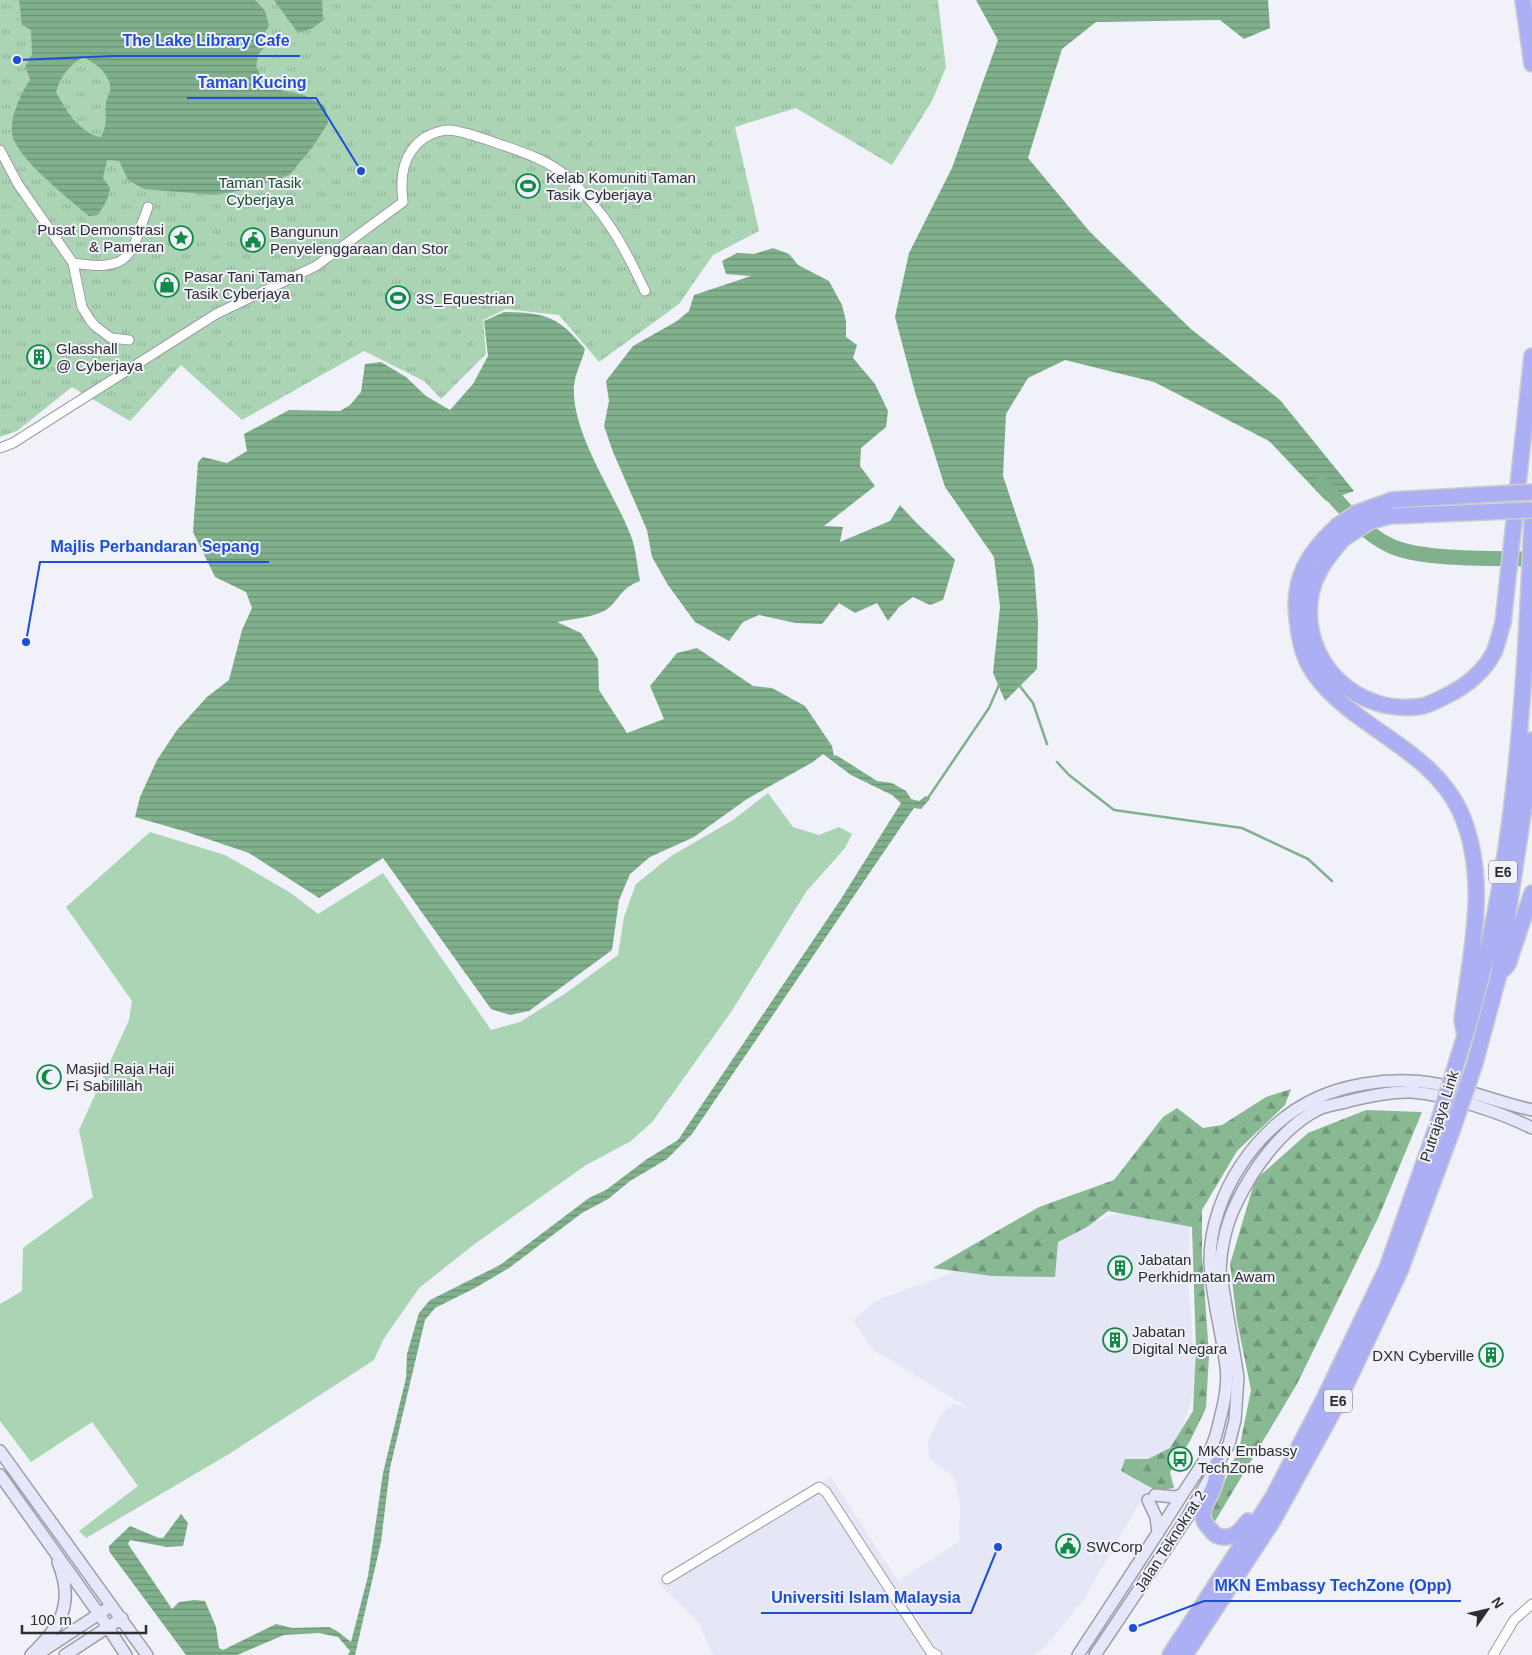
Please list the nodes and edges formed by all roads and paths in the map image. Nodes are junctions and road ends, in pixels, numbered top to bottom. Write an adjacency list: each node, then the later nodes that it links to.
1 (1523, 0): 2 (highway)
2 (1532, 64)
3 (0, 150): 5 (street)
4 (148, 207): 5 (street)
5 (73, 263): 7 (street)
6 (645, 291): 9 (street)
7 (128, 340)
8 (1532, 356): 13 (highway, bridge)
9 (0, 448)
10 (1532, 492): 13 (highway, bridge)
11 (1532, 510): 13 (highway, bridge)
12 (1532, 522): 17 (highway, Putrajaya Link / E6)
13 (1340, 532): 17 (highway)
14 (1532, 740): 16 (highway, Putrajaya Link / E6)
15 (1532, 893): 16 (highway)
16 (1498, 978): 42 (highway, Putrajaya Link / E6, bridge)
17 (1466, 1035): 23 (highway, Putrajaya Link / E6, bridge)
18 (1532, 1110): 24 (main road, Jalan Teknokrat 2)
19 (1532, 1128): 21 (main road, Jalan Teknokrat 2)
20 (0, 1451): 28 (main road)
21 (1218, 1464): 23 (highway); 40 (main road, Jalan Teknokrat 2)
22 (0, 1475): 25 (main road)
23 (1280, 1482): 41 (highway, Putrajaya Link / E6)
24 (1182, 1495): 26 (main road, Jalan Teknokrat 2); 26 (main road)
25 (41, 1532): 30 (main road); 33 (main road)
26 (1158, 1533): 39 (main road, Jalan Teknokrat 2)
27 (668, 1579): 38 (street)
28 (113, 1604): 30 (main road); 31 (main road)
29 (1532, 1604): 43 (street)
30 (99, 1614): 32 (main road); 34 (main road)
31 (122, 1618): 32 (main road); 37 (main road)
32 (108, 1627): 35 (main road); 36 (main road)
33 (31, 1655)
34 (36, 1655)
35 (65, 1655)
36 (126, 1655)
37 (147, 1655)
38 (937, 1655)
39 (1078, 1655)
40 (1094, 1655)
41 (1170, 1655)
42 (1185, 1655)
43 (1493, 1655)

